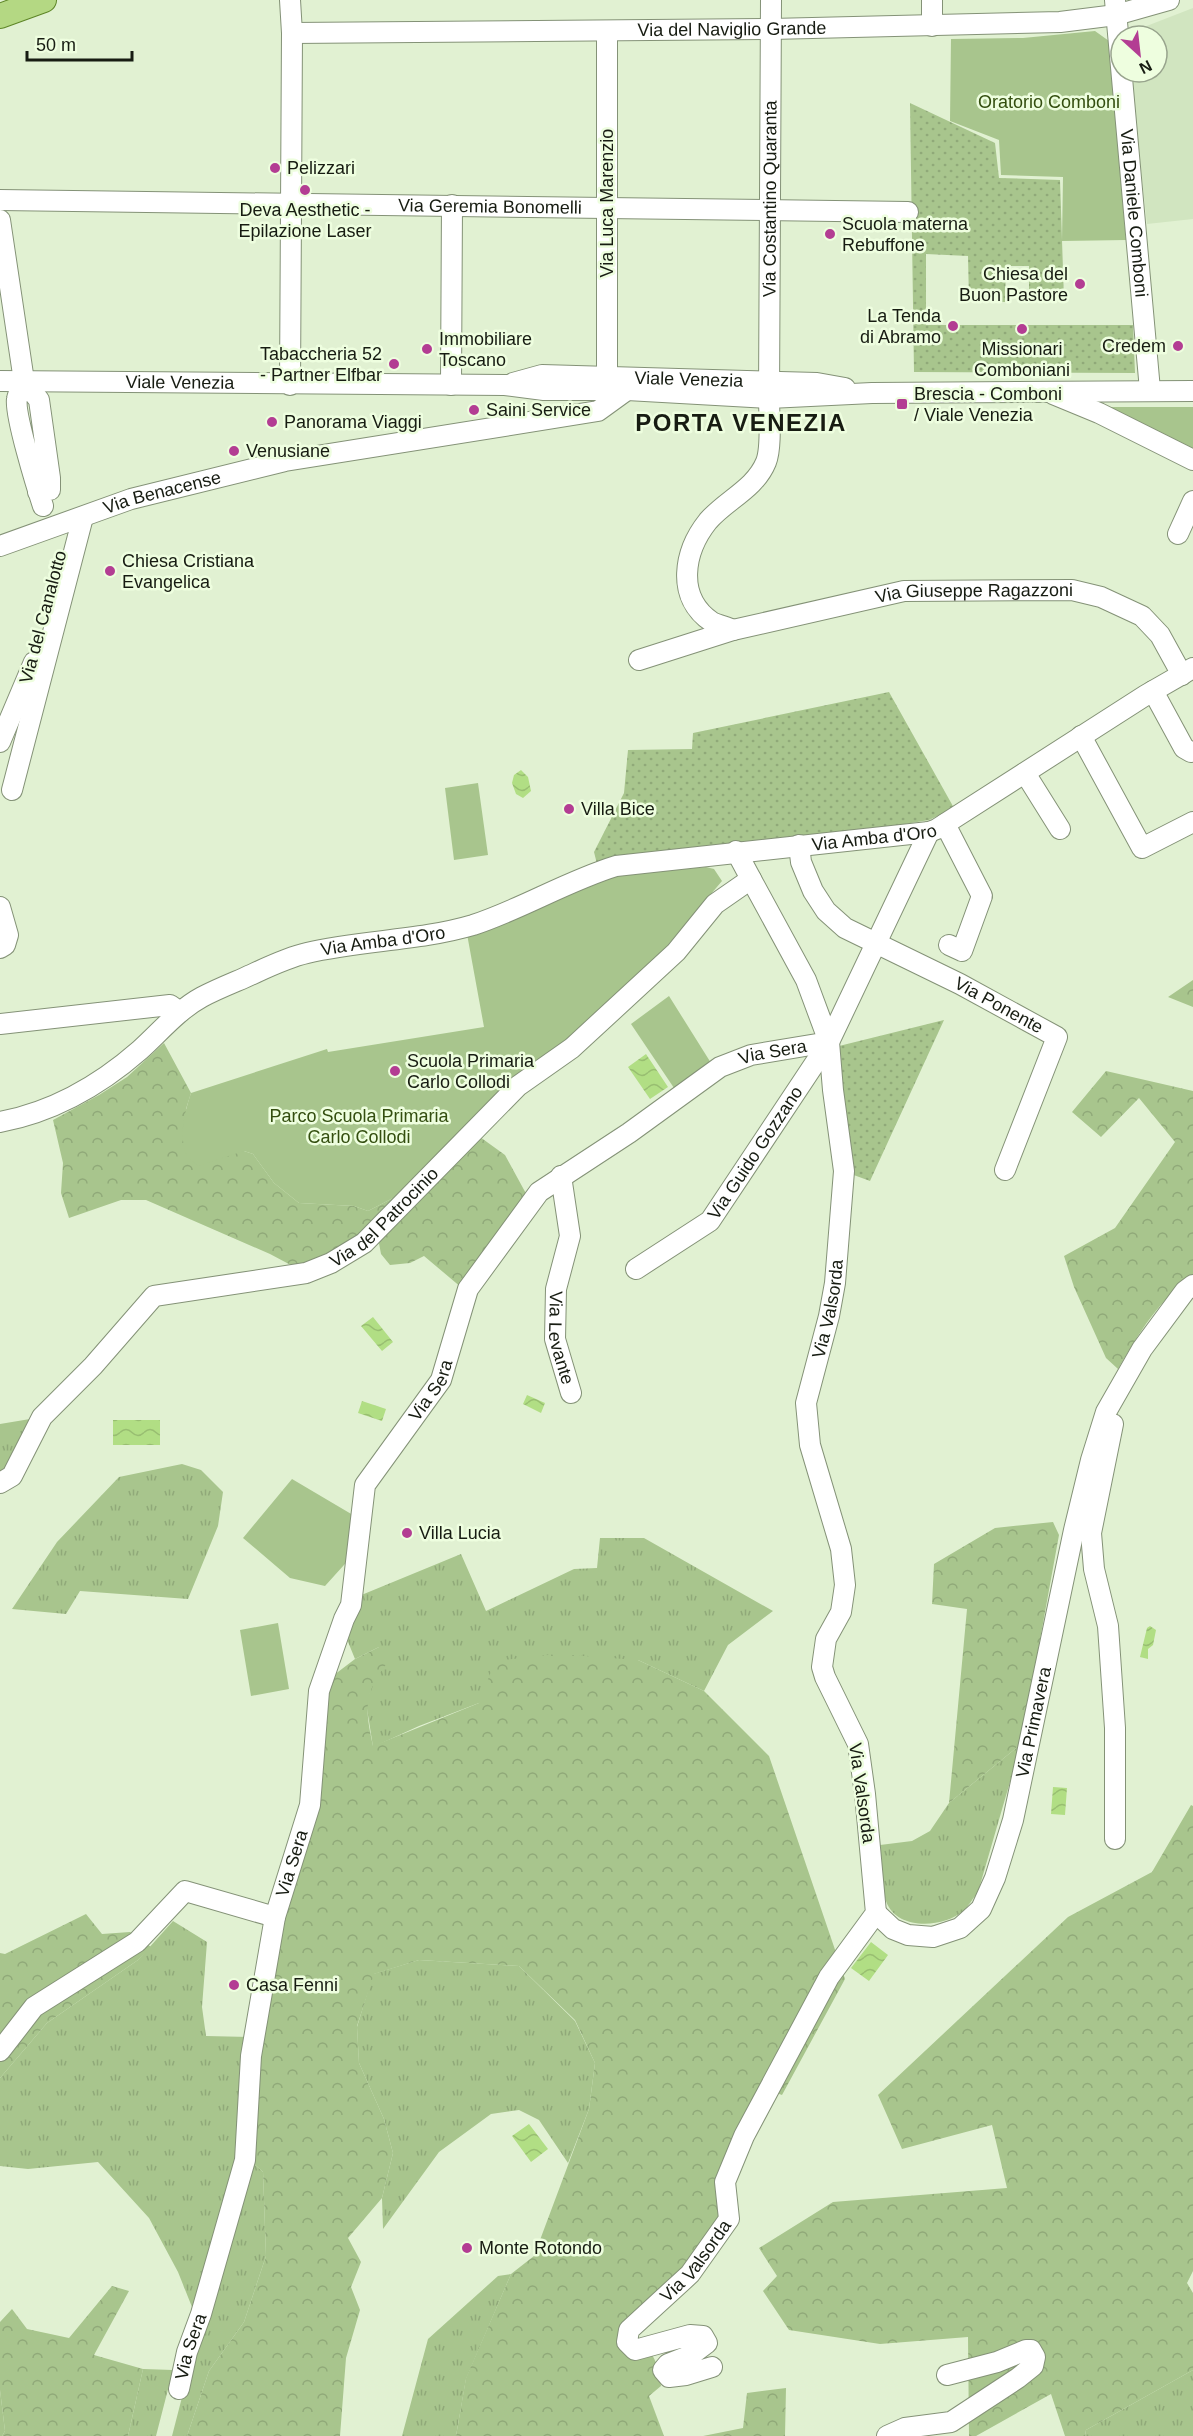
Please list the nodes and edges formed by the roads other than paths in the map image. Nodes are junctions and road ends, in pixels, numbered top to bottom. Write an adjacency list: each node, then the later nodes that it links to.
1 (44, 0): 7 (main road)
2 (290, 0): 11 (street)
3 (771, 0): 9 (street, Via Costantino Quaranta)
4 (932, 0): 8 (street)
5 (1169, 0): 6 (street, Via del Naviglio Grande)
6 (1115, 8): 8 (street, Via del Naviglio Grande); 27 (street, Via Daniele Comboni)
7 (0, 16)
8 (932, 26): 9 (street, Via del Naviglio Grande)
9 (771, 29): 10 (street, Via del Naviglio Grande); 16 (street, Via Costantino Quaranta)
10 (608, 31): 11 (street, Via del Naviglio Grande); 15 (street, Via Luca Marenzio)
11 (292, 33): 13 (street)
12 (0, 200): 13 (street, Via Geremia Bonomelli)
13 (291, 203): 14 (street, Via Geremia Bonomelli); 22 (street)
14 (452, 205): 15 (street, Via Geremia Bonomelli); 23 (street)
15 (606, 207): 16 (street, Via Geremia Bonomelli); 19 (street, Via Luca Marenzio)
16 (769, 209): 17 (street, Via Geremia Bonomelli); 26 (street, Via Costantino Quaranta)
17 (908, 212)
18 (0, 220): 21 (street)
19 (607, 375): 24 (street, Viale Venezia); 26 (street, Viale Venezia)
20 (0, 381): 21 (street, Viale Venezia)
21 (24, 381): 22 (street, Viale Venezia); 31 (street)
22 (290, 384): 23 (street, Viale Venezia)
23 (451, 385): 24 (street, Viale Venezia)
24 (505, 385): 25 (street, Viale Venezia)
25 (627, 390): 26 (street, Viale Venezia); 33 (street, Via Benacense)
26 (769, 390): 28 (street, Viale Venezia); 36 (street)
27 (1150, 390): 28 (street, Viale Venezia); 29 (street, Viale Venezia)
28 (1045, 391): 30 (street)
29 (1193, 391)
30 (1193, 460)
31 (46, 496)
32 (1193, 501): 34 (street)
33 (74, 520): 35 (street, Via Benacense); 41 (street, Via del Canalotto); 44 (street, Via Benacense)
34 (1178, 534)
35 (0, 546)
36 (733, 630): 37 (street, Via Giuseppe Ragazzoni); 38 (street, Via Giuseppe Ragazzoni)
37 (639, 660)
38 (1187, 672): 39 (street, Via Amba d'Oro)
39 (1152, 691): 40 (street, Via Amba d'Oro); 42 (street)
40 (1081, 736): 43 (street, Via Amba d'Oro); 45 (street)
41 (0, 742)
42 (1187, 752)
43 (1024, 773): 46 (street, Via Amba d'Oro); 47 (street)
44 (12, 790)
45 (1193, 822)
46 (937, 828): 48 (street, Via Amba d'Oro); 52 (street); 53 (street, Via Amba d'Oro)
47 (1060, 829)
48 (800, 845): 49 (street, Via Amba d'Oro); 52 (street, Via Amba d'Oro)
49 (735, 851): 50 (street); 55 (street, Via Amba d'Oro)
50 (751, 879): 57 (street, Via Valsorda); 65 (street, Via del Patrocinio)
51 (0, 907): 54 (street)
52 (877, 943): 57 (street); 59 (street, Via Ponente)
53 (949, 945)
54 (0, 948)
55 (180, 1012): 56 (street); 58 (street, Via Amba d'Oro)
56 (0, 1024)
57 (829, 1042): 60 (street, Via Sera); 61 (street, Via Guido Gozzano); 67 (street, Via Valsorda)
58 (0, 1122)
59 (1005, 1170)
60 (561, 1176): 63 (street, Via Levante); 68 (street, Via Sera)
61 (636, 1269)
62 (1193, 1285): 64 (street, Via Primavera)
63 (571, 1393)
64 (1106, 1412): 66 (street); 67 (street, Via Primavera)
65 (0, 1483)
66 (1115, 1839)
67 (876, 1913): 70 (street, Via Valsorda)
68 (275, 1917): 69 (street, Via Sera); 72 (street, Via Sera)
69 (0, 2051)
70 (712, 2367)
71 (947, 2375): 73 (street)
72 (179, 2389)
73 (887, 2436)

